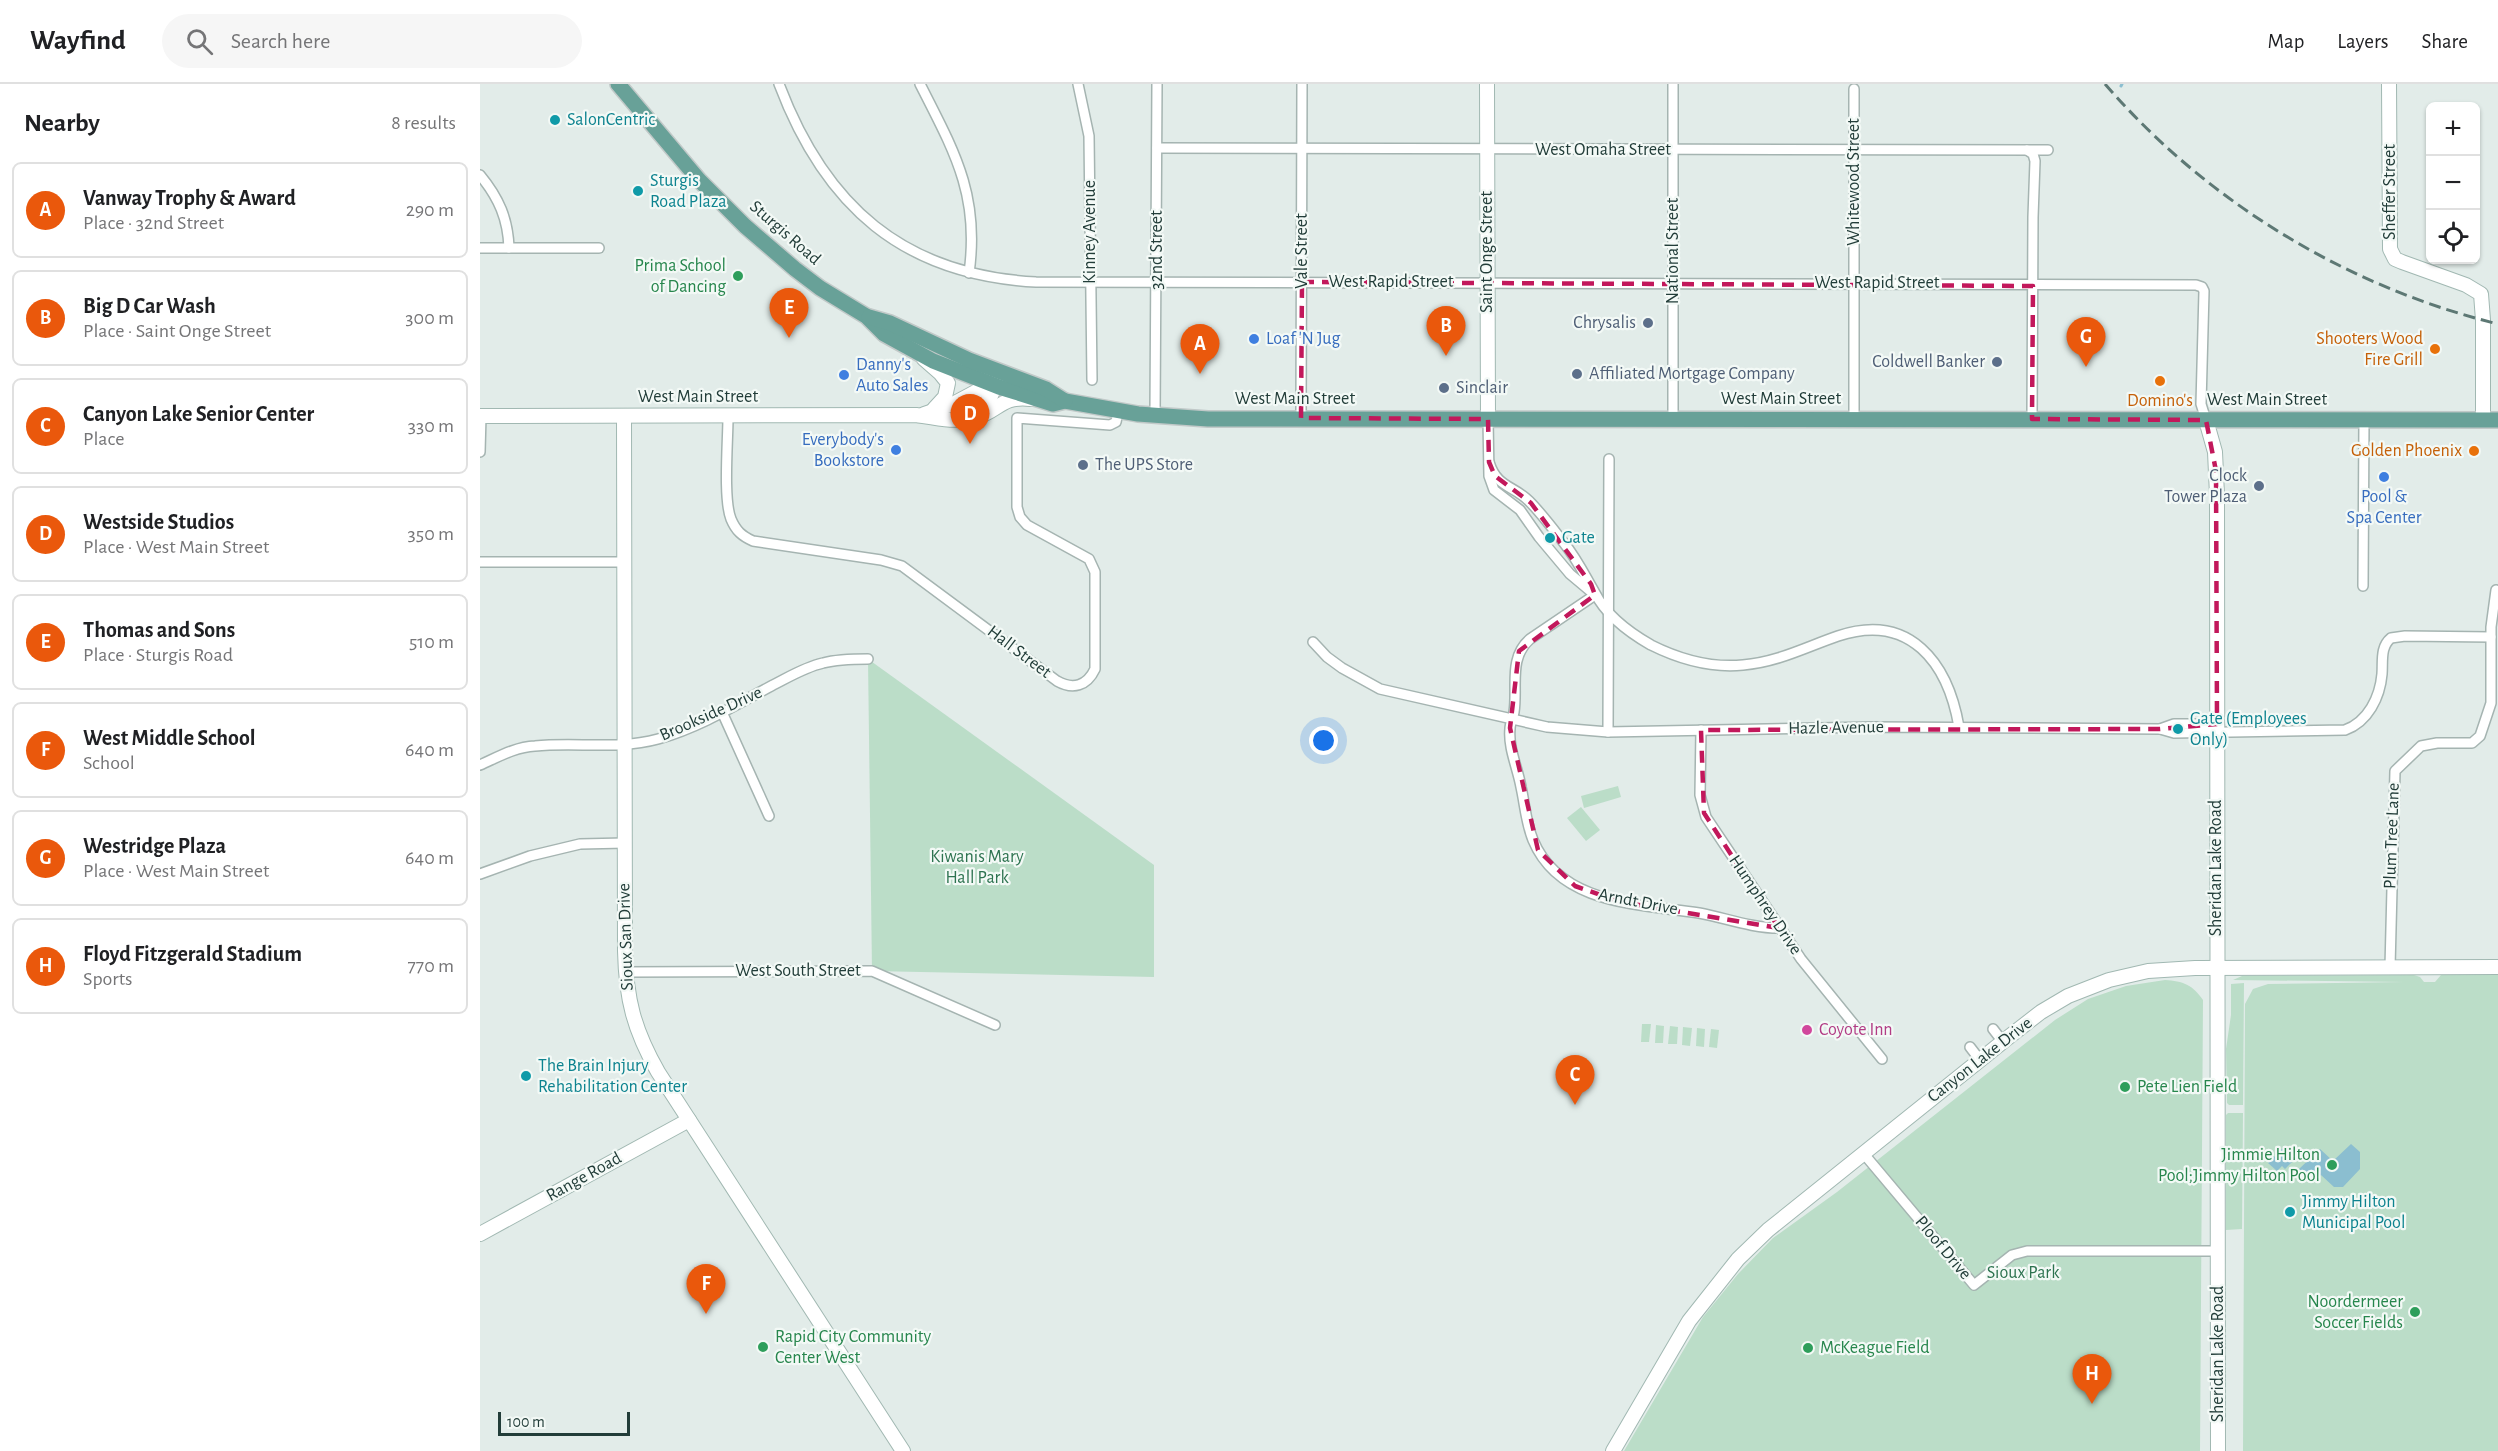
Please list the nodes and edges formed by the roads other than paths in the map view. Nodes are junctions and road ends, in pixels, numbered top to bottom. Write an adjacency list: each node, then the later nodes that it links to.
1 (618, 84): 31 (main road, Sturgis Road)
2 (779, 84): 22 (street, West Rapid Street)
3 (920, 84): 22 (street)
4 (1078, 84): 23 (street, Kinney Avenue)
5 (1157, 84): 11 (street, 32nd Street)
6 (1302, 84): 12 (street, Vale Street)
7 (1487, 84): 13 (street, Saint Onge Street)
8 (1673, 84): 14 (street, National Street)
9 (2389, 84): 54 (street, Sheffer Street)
10 (1854, 89): 15 (street, Whitewood Street)
11 (1157, 148): 12 (street, West Omaha Street); 24 (street, 32nd Street)
12 (1301, 149): 13 (street, West Omaha Street); 25 (street, Vale Street)
13 (1487, 149): 14 (street, West Omaha Street); 26 (street, Saint Onge Street)
14 (1674, 150): 15 (street, West Omaha Street); 27 (street, National Street)
15 (1854, 150): 16 (street, West Omaha Street); 28 (street, Whitewood Street)
16 (2027, 150): 17 (street, West Omaha Street); 29 (street)
17 (2048, 150)
18 (480, 176): 20 (street)
19 (480, 248): 20 (street)
20 (509, 248): 21 (street)
21 (599, 248)
22 (969, 273): 23 (street, West Rapid Street)
23 (1090, 282): 24 (street, West Rapid Street); 34 (street, Kinney Avenue)
24 (1156, 282): 25 (street, West Rapid Street); 43 (street, 32nd Street)
25 (1302, 282): 26 (street, West Rapid Street); 45 (street, Vale Street)
26 (1487, 282): 27 (street, West Rapid Street); 46 (street, Saint Onge Street)
27 (1673, 282): 28 (street, West Rapid Street); 47 (street, National Street)
28 (1855, 283): 29 (street, West Rapid Street); 48 (street, Whitewood Street)
29 (2033, 286): 30 (street, West Rapid Street); 49 (street)
30 (2202, 287): 53 (street, Sheridan Lake Road)
31 (866, 316): 32 (main road, Sturgis Road); 33 (main road, Sturgis Road)
32 (918, 354): 35 (main road, Sturgis Road); 39 (street)
33 (981, 365): 35 (street); 36 (main road, Sturgis Road)
34 (1092, 380)
35 (990, 383): 36 (street, West Main Street); 37 (main road, Sturgis Road); 39 (street, West Main Street); 51 (street)
36 (1061, 398): 37 (main road, West Main Street); 38 (main road, West Main Street); 52 (street)
37 (1038, 400): 51 (street, West Main Street)
38 (1118, 411): 43 (main road, West Main Street); 52 (street, Hall Street)
39 (930, 412): 40 (street, West Main Street)
40 (915, 415): 44 (street, West Main Street); 51 (street, West Main Street)
41 (480, 416): 42 (street, West Main Street); 55 (street)
42 (624, 416): 44 (street, West Main Street); 59 (street, Sioux San Drive)
43 (1155, 416): 45 (main road, West Main Street)
44 (728, 417): 52 (street, Hall Street)
45 (1301, 418): 46 (main road, West Main Street)
46 (1488, 419): 47 (main road, West Main Street); 57 (street)
47 (1673, 419): 48 (main road, West Main Street)
48 (1854, 419): 49 (main road, West Main Street)
49 (2032, 419): 53 (main road, West Main Street)
50 (2364, 419): 53 (main road, West Main Street); 54 (main road, West Main Street); 60 (street)
51 (966, 420)
52 (1061, 420)
53 (2206, 420): 70 (street, Sheridan Lake Road)
54 (2490, 420)
55 (480, 452)
56 (1609, 459): 63 (street)
57 (1489, 462): 62 (street); 62 (street)
58 (480, 562): 59 (street)
59 (624, 562): 73 (street, Sioux San Drive)
60 (2363, 586)
61 (2496, 590): 64 (street, Plum Tree Lane)
62 (1595, 595): 63 (street); 68 (street, Arndt Drive)
63 (1609, 612): 69 (street); 72 (street)
64 (2491, 637): 70 (street, Hazle Avenue); 81 (street, Plum Tree Lane)
65 (1313, 642): 68 (street, Hazle Avenue)
66 (868, 659): 67 (street, Brookside Drive)
67 (722, 712): 73 (street, Brookside Drive); 75 (street)
68 (1512, 720): 72 (street, Hazle Avenue); 78 (street, Arndt Drive)
69 (1959, 727): 70 (street, Hazle Avenue); 71 (street, Hazle Avenue)
70 (2217, 729): 80 (street, Sheridan Lake Road)
71 (1701, 730): 72 (street, Hazle Avenue); 78 (street, Humphrey Drive)
72 (1608, 732)
73 (625, 745): 74 (street, Brookside Drive); 76 (street, Sioux San Drive)
74 (480, 765)
75 (769, 816)
76 (625, 843): 77 (street); 82 (street, Sioux San Drive)
77 (480, 874)
78 (1779, 928): 87 (street, Humphrey Drive)
79 (2498, 967): 81 (street, Canyon Lake Drive)
80 (2216, 968): 81 (street, Canyon Lake Drive); 85 (street, Canyon Lake Drive); 92 (street, Sheridan Lake Road)
81 (2390, 968)
82 (625, 972): 83 (street, West South Street); 89 (street, Sioux San Drive)
83 (995, 1025)
84 (1993, 1029): 85 (street)
85 (2002, 1042): 88 (street, Canyon Lake Drive)
86 (1970, 1047): 88 (street)
87 (1882, 1059)
88 (1980, 1060): 90 (street, Canyon Lake Drive)
89 (689, 1120): 91 (street, Range Road); 93 (street, Sioux San Drive)
90 (1864, 1154): 92 (street, Ploof Drive); 94 (street, Canyon Lake Drive)
91 (480, 1234)
92 (2218, 1251): 95 (street, Sheridan Lake Road)
93 (903, 1451)
94 (1613, 1451)
95 (2218, 1451)

